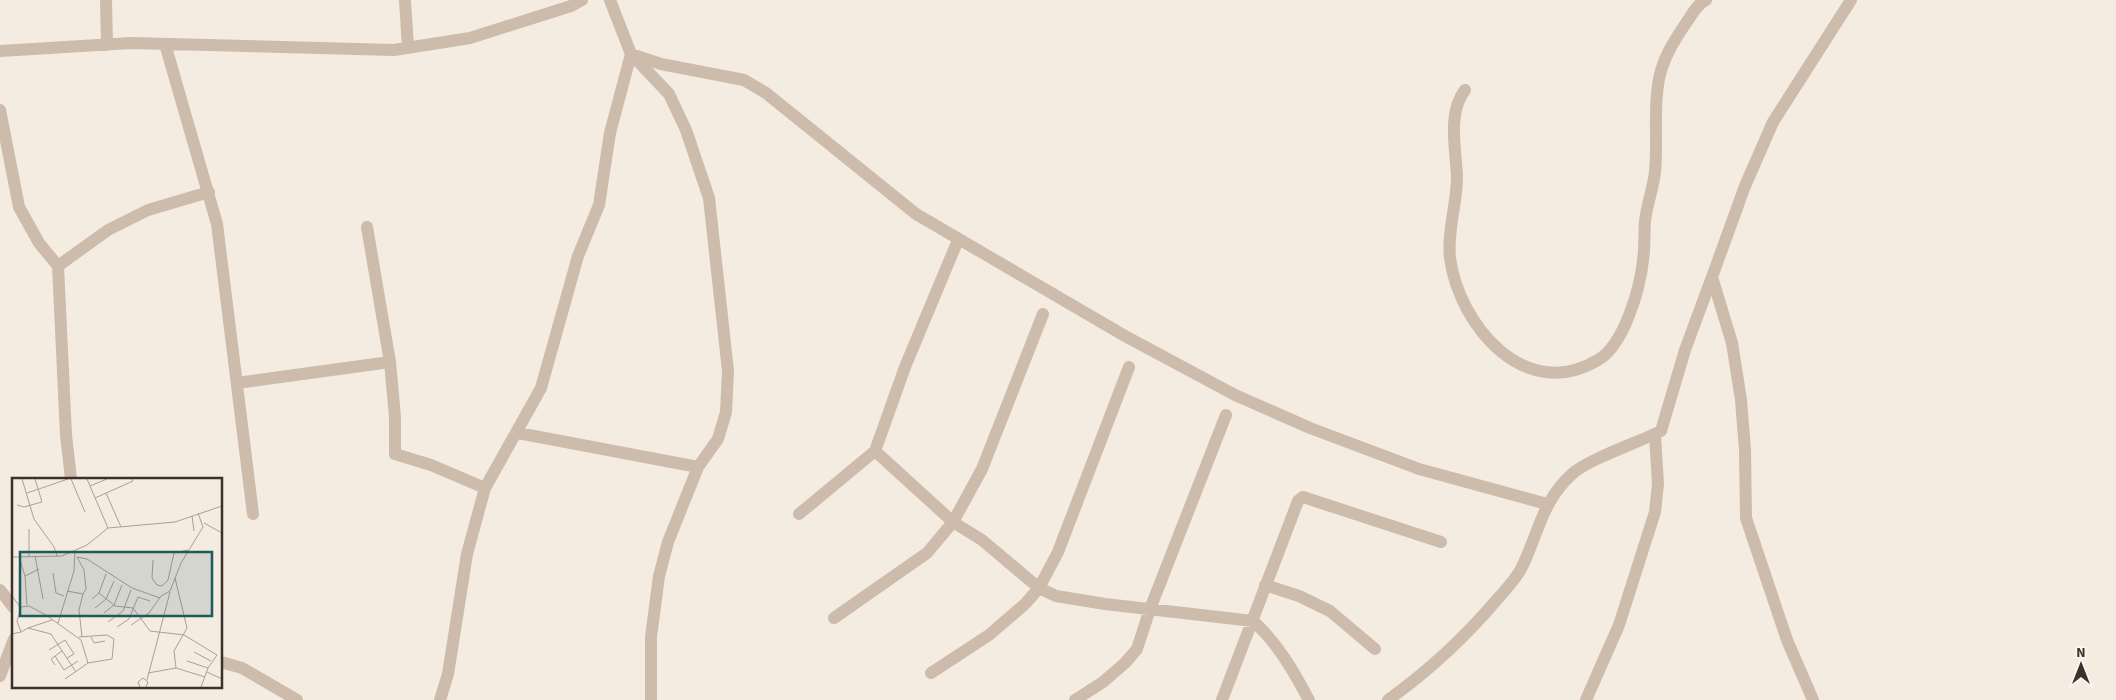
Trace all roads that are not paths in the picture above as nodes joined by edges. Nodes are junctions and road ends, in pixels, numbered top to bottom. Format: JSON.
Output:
{"nodes":[{"id":1,"x":106,"y":0,"type":"edge"},
{"id":2,"x":405,"y":0,"type":"edge"},
{"id":3,"x":582,"y":0,"type":"edge"},
{"id":4,"x":610,"y":0,"type":"edge"},
{"id":5,"x":1706,"y":0,"type":"edge"},
{"id":6,"x":1851,"y":0,"type":"edge"},
{"id":7,"x":164,"y":44,"type":"junction"},
{"id":8,"x":107,"y":45,"type":"junction"},
{"id":9,"x":408,"y":48,"type":"junction"},
{"id":10,"x":0,"y":51,"type":"edge"},
{"id":11,"x":631,"y":54,"type":"junction"},
{"id":12,"x":1465,"y":90,"type":"dead end"},
{"id":13,"x":0,"y":110,"type":"edge"},
{"id":14,"x":209,"y":192,"type":"junction"},
{"id":15,"x":367,"y":227,"type":"dead end"},
{"id":16,"x":958,"y":240,"type":"junction"},
{"id":17,"x":58,"y":266,"type":"junction"},
{"id":18,"x":1712,"y":276,"type":"junction"},
{"id":19,"x":1043,"y":314,"type":"dead end"},
{"id":20,"x":390,"y":362,"type":"junction"},
{"id":21,"x":1129,"y":367,"type":"dead end"},
{"id":22,"x":237,"y":383,"type":"junction"},
{"id":23,"x":1226,"y":415,"type":"dead end"},
{"id":24,"x":518,"y":433,"type":"junction"},
{"id":25,"x":1655,"y":434,"type":"junction"},
{"id":26,"x":875,"y":451,"type":"junction"},
{"id":27,"x":698,"y":467,"type":"junction"},
{"id":28,"x":71,"y":478,"type":"edge"},
{"id":29,"x":485,"y":488,"type":"junction"},
{"id":30,"x":1547,"y":504,"type":"junction"},
{"id":31,"x":253,"y":514,"type":"dead end"},
{"id":32,"x":799,"y":514,"type":"dead end"},
{"id":33,"x":953,"y":522,"type":"junction"},
{"id":34,"x":1442,"y":542,"type":"dead end"},
{"id":35,"x":1265,"y":585,"type":"junction"},
{"id":36,"x":1039,"y":588,"type":"junction"},
{"id":37,"x":0,"y":590,"type":"edge"},
{"id":38,"x":12,"y":606,"type":"edge"},
{"id":39,"x":1150,"y":610,"type":"junction"},
{"id":40,"x":834,"y":618,"type":"dead end"},
{"id":41,"x":1253,"y":621,"type":"junction"},
{"id":42,"x":12,"y":644,"type":"edge"},
{"id":43,"x":1375,"y":649,"type":"dead end"},
{"id":44,"x":222,"y":662,"type":"edge"},
{"id":45,"x":931,"y":673,"type":"dead end"},
{"id":46,"x":0,"y":676,"type":"edge"},
{"id":47,"x":297,"y":700,"type":"edge"},
{"id":48,"x":440,"y":700,"type":"edge"},
{"id":49,"x":652,"y":700,"type":"edge"},
{"id":50,"x":1074,"y":700,"type":"edge"},
{"id":51,"x":1222,"y":700,"type":"edge"},
{"id":52,"x":1309,"y":700,"type":"edge"},
{"id":53,"x":1388,"y":700,"type":"edge"},
{"id":54,"x":1586,"y":700,"type":"edge"},
{"id":55,"x":1814,"y":700,"type":"edge"}],
"edges":[{"from":1,"to":8,"type":"street"},
{"from":2,"to":9,"type":"street"},
{"from":3,"to":9,"type":"street"},
{"from":4,"to":11,"type":"street"},
{"from":5,"to":12,"type":"street"},
{"from":6,"to":18,"type":"street"},
{"from":7,"to":8,"type":"street"},
{"from":7,"to":9,"type":"street"},
{"from":7,"to":14,"type":"street"},
{"from":8,"to":10,"type":"street"},
{"from":11,"to":16,"type":"street"},
{"from":11,"to":24,"type":"street"},
{"from":11,"to":27,"type":"street"},
{"from":13,"to":17,"type":"street"},
{"from":14,"to":17,"type":"street"},
{"from":14,"to":22,"type":"street"},
{"from":15,"to":20,"type":"street"},
{"from":16,"to":26,"type":"street"},
{"from":16,"to":30,"type":"street"},
{"from":17,"to":28,"type":"street"},
{"from":18,"to":25,"type":"street"},
{"from":18,"to":55,"type":"street"},
{"from":19,"to":33,"type":"street"},
{"from":20,"to":22,"type":"street"},
{"from":20,"to":29,"type":"street"},
{"from":21,"to":36,"type":"street"},
{"from":22,"to":31,"type":"street"},
{"from":23,"to":39,"type":"street"},
{"from":24,"to":27,"type":"street"},
{"from":24,"to":29,"type":"street"},
{"from":25,"to":30,"type":"street"},
{"from":25,"to":54,"type":"street"},
{"from":26,"to":32,"type":"street"},
{"from":26,"to":33,"type":"street"},
{"from":27,"to":49,"type":"street"},
{"from":29,"to":48,"type":"street"},
{"from":30,"to":53,"type":"street"},
{"from":33,"to":36,"type":"street"},
{"from":33,"to":40,"type":"street"},
{"from":34,"to":35,"type":"street"},
{"from":35,"to":41,"type":"street"},
{"from":35,"to":43,"type":"street"},
{"from":36,"to":39,"type":"street"},
{"from":36,"to":45,"type":"street"},
{"from":37,"to":38,"type":"street"},
{"from":39,"to":41,"type":"street"},
{"from":39,"to":50,"type":"street"},
{"from":41,"to":51,"type":"street"},
{"from":41,"to":52,"type":"street"},
{"from":42,"to":46,"type":"street"},
{"from":44,"to":47,"type":"street"}]}
